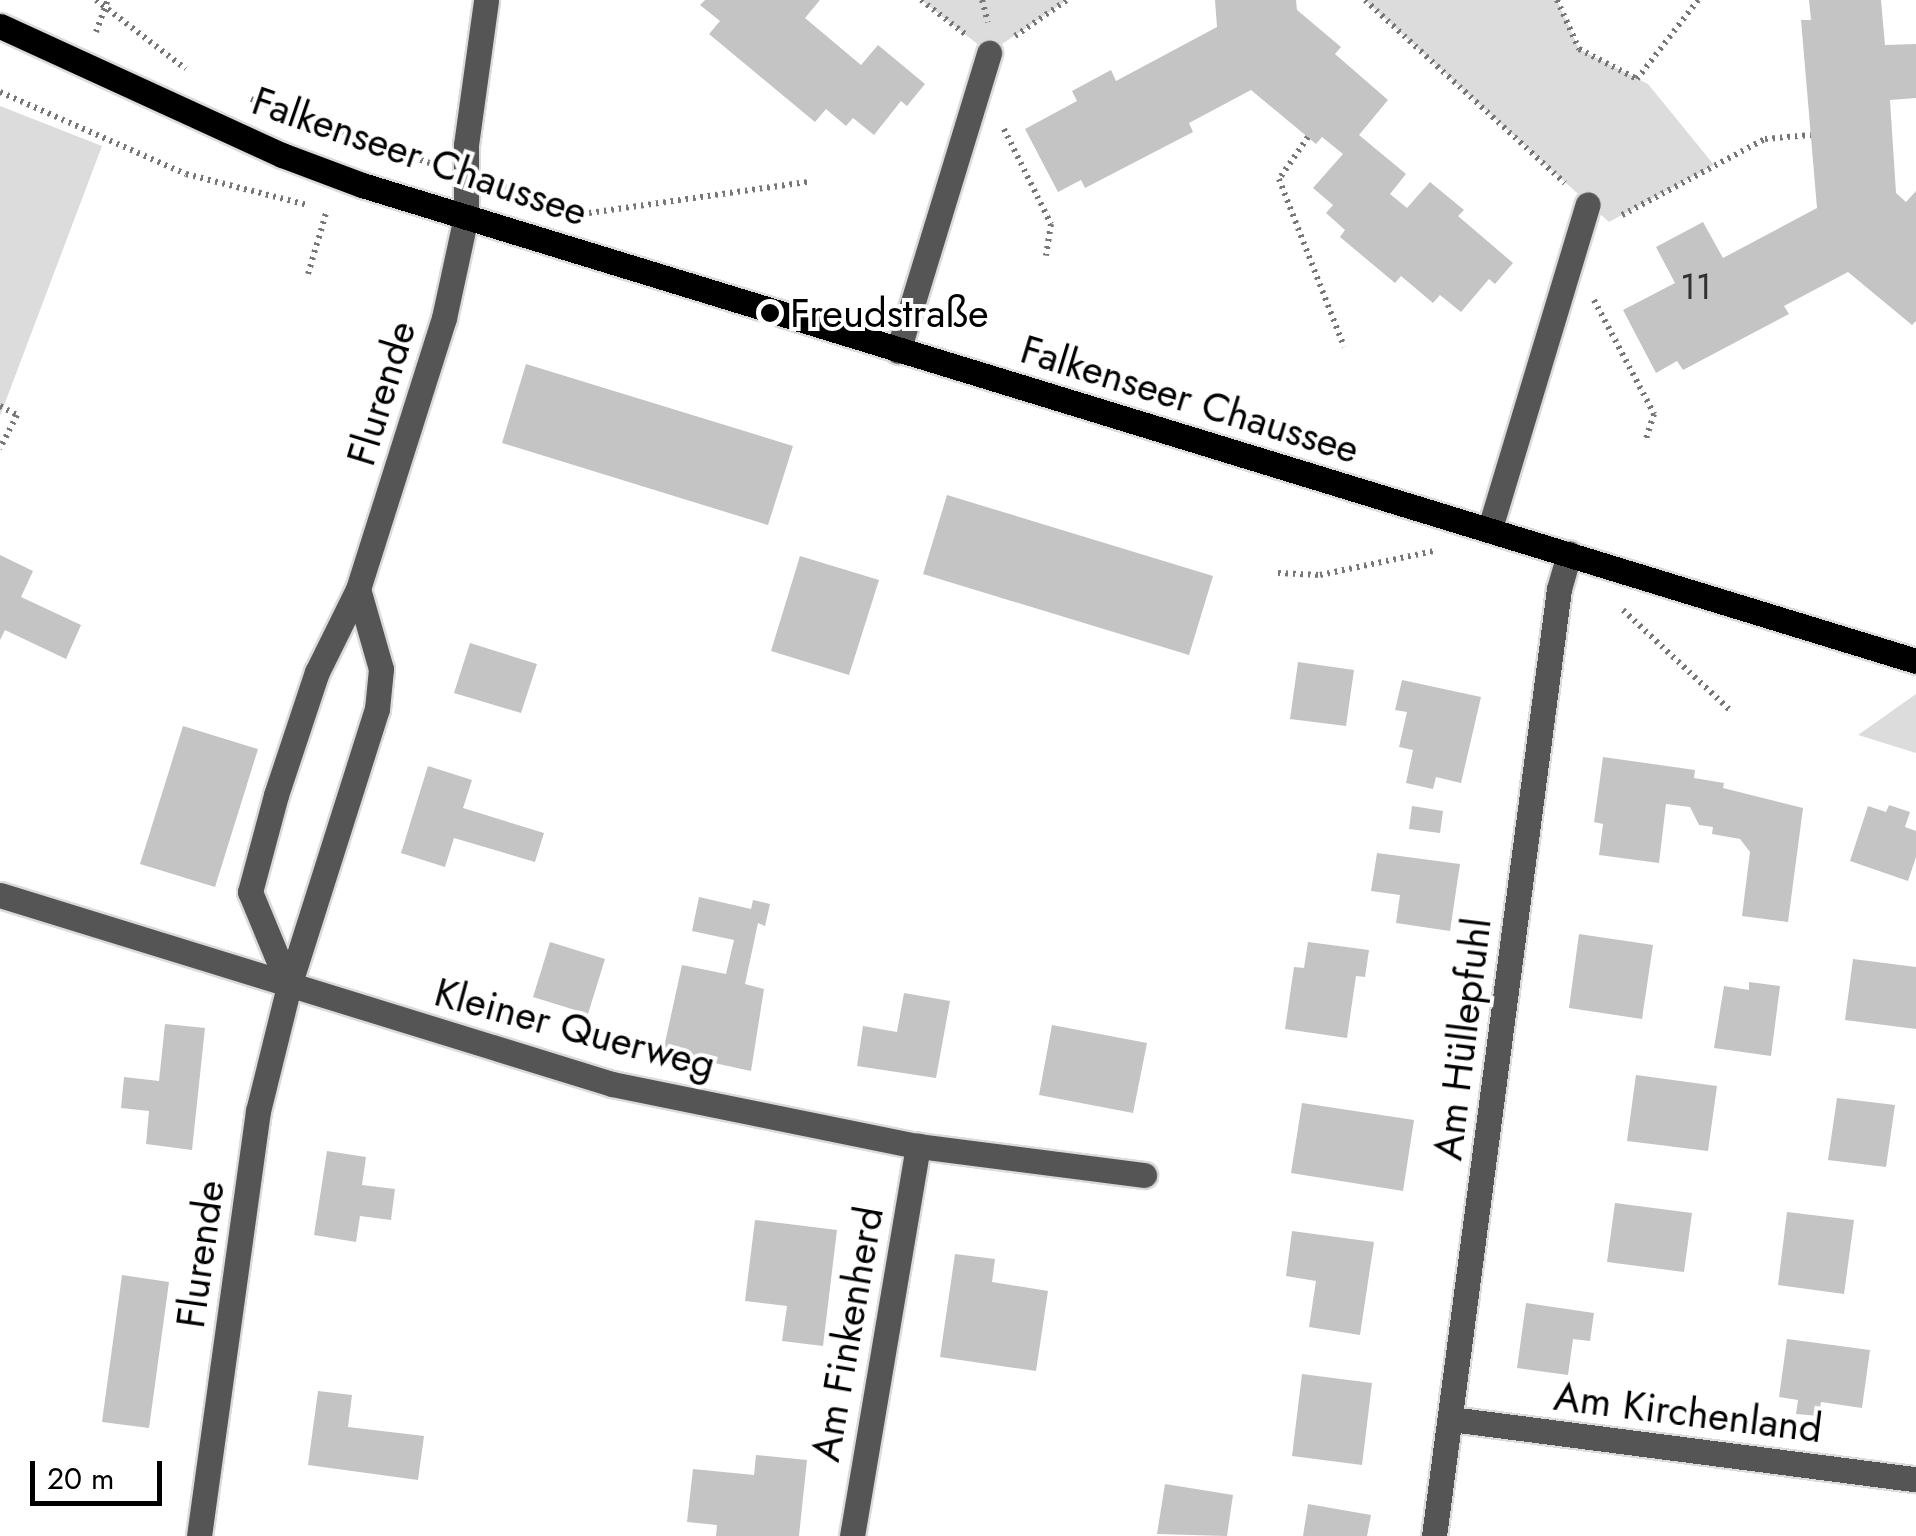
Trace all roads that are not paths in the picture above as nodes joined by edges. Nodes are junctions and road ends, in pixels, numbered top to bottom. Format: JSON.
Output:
{"nodes":[{"id":1,"x":486,"y":0,"type":"edge"},
{"id":2,"x":0,"y":26,"type":"edge"},
{"id":3,"x":989,"y":54,"type":"road end"},
{"id":4,"x":1588,"y":204,"type":"road end"},
{"id":5,"x":466,"y":216,"type":"junction"},
{"id":6,"x":898,"y":350,"type":"junction"},
{"id":7,"x":1490,"y":528,"type":"junction"},
{"id":8,"x":1569,"y":552,"type":"junction"},
{"id":9,"x":358,"y":589,"type":"junction"},
{"id":10,"x":1916,"y":661,"type":"edge"},
{"id":11,"x":0,"y":894,"type":"edge"},
{"id":12,"x":290,"y":986,"type":"junction"},
{"id":13,"x":918,"y":1146,"type":"junction"},
{"id":14,"x":1144,"y":1175,"type":"dead end"},
{"id":15,"x":1450,"y":1419,"type":"junction"},
{"id":16,"x":1916,"y":1480,"type":"edge"},
{"id":17,"x":199,"y":1536,"type":"edge"},
{"id":18,"x":852,"y":1536,"type":"edge"},
{"id":19,"x":1434,"y":1536,"type":"edge"}],
"edges":[{"from":1,"to":5,"type":"street"},
{"from":2,"to":5,"type":"main road","name":"Falkenseer Chaussee"},
{"from":3,"to":6,"type":"street"},
{"from":4,"to":7,"type":"street"},
{"from":5,"to":6,"type":"main road","name":"Falkenseer Chaussee"},
{"from":5,"to":9,"type":"street","name":"Flurende"},
{"from":6,"to":7,"type":"main road","name":"Falkenseer Chaussee"},
{"from":7,"to":8,"type":"main road","name":"Falkenseer Chaussee"},
{"from":8,"to":10,"type":"main road","name":"Falkenseer Chaussee"},
{"from":8,"to":15,"type":"street","name":"Am Hüllepfuhl"},
{"from":9,"to":12,"type":"street","name":"Flurende"},
{"from":9,"to":12,"type":"street","name":"Flurende"},
{"from":11,"to":12,"type":"street","name":"Kleiner Querweg"},
{"from":12,"to":13,"type":"street","name":"Kleiner Querweg"},
{"from":12,"to":17,"type":"street","name":"Flurende"},
{"from":13,"to":14,"type":"street","name":"Kleiner Querweg"},
{"from":13,"to":18,"type":"street","name":"Am Finkenherd"},
{"from":15,"to":16,"type":"street","name":"Am Kirchenland"},
{"from":15,"to":19,"type":"street","name":"Am Hüllepfuhl"}]}
